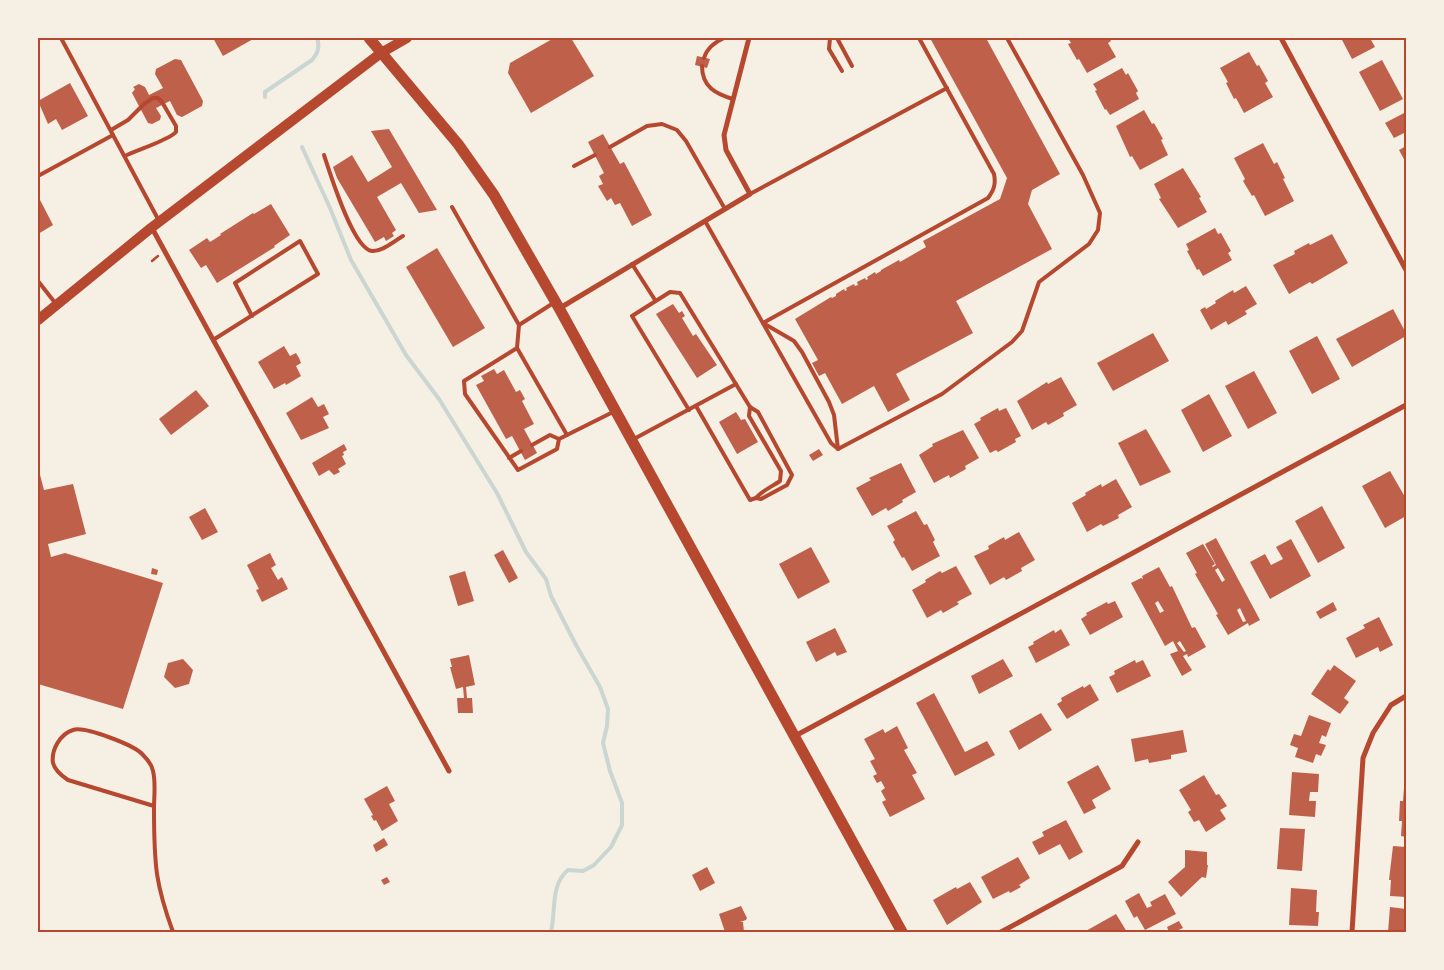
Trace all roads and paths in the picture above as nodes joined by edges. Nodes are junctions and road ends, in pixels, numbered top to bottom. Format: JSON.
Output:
{"nodes":[{"id":1,"x":61,"y":38,"type":"edge"},
{"id":2,"x":369,"y":38,"type":"edge"},
{"id":3,"x":407,"y":38,"type":"edge"},
{"id":4,"x":724,"y":38,"type":"edge"},
{"id":5,"x":749,"y":38,"type":"edge"},
{"id":6,"x":830,"y":38,"type":"edge"},
{"id":7,"x":838,"y":38,"type":"edge"},
{"id":8,"x":919,"y":38,"type":"edge"},
{"id":9,"x":1007,"y":38,"type":"edge"},
{"id":10,"x":1281,"y":38,"type":"edge"},
{"id":11,"x":381,"y":53,"type":"junction"},
{"id":12,"x":704,"y":58,"type":"dead end"},
{"id":13,"x":702,"y":66,"type":"dead end"},
{"id":14,"x":852,"y":66,"type":"dead end"},
{"id":15,"x":842,"y":71,"type":"dead end"},
{"id":16,"x":947,"y":88,"type":"junction"},
{"id":17,"x":734,"y":99,"type":"junction"},
{"id":18,"x":110,"y":130,"type":"junction"},
{"id":19,"x":113,"y":135,"type":"junction"},
{"id":20,"x":610,"y":146,"type":"dead end"},
{"id":21,"x":324,"y":155,"type":"dead end"},
{"id":22,"x":594,"y":155,"type":"dead end"},
{"id":23,"x":124,"y":156,"type":"junction"},
{"id":24,"x":574,"y":166,"type":"dead end"},
{"id":25,"x":38,"y":176,"type":"edge"},
{"id":26,"x":750,"y":194,"type":"junction"},
{"id":27,"x":452,"y":208,"type":"dead end"},
{"id":28,"x":725,"y":209,"type":"junction"},
{"id":29,"x":706,"y":221,"type":"junction"},
{"id":30,"x":156,"y":225,"type":"junction"},
{"id":31,"x":403,"y":236,"type":"dead end"},
{"id":32,"x":632,"y":264,"type":"junction"},
{"id":33,"x":1406,"y":270,"type":"edge"},
{"id":34,"x":38,"y":281,"type":"edge"},
{"id":35,"x":655,"y":300,"type":"junction"},
{"id":36,"x":56,"y":304,"type":"junction"},
{"id":37,"x":557,"y":305,"type":"junction"},
{"id":38,"x":252,"y":316,"type":"junction"},
{"id":39,"x":38,"y":320,"type":"edge"},
{"id":40,"x":763,"y":322,"type":"junction"},
{"id":41,"x":519,"y":325,"type":"junction"},
{"id":42,"x":213,"y":340,"type":"junction"},
{"id":43,"x":517,"y":348,"type":"junction"},
{"id":44,"x":736,"y":384,"type":"junction"},
{"id":45,"x":696,"y":406,"type":"junction"},
{"id":46,"x":1406,"y":406,"type":"edge"},
{"id":47,"x":750,"y":407,"type":"junction"},
{"id":48,"x":689,"y":410,"type":"junction"},
{"id":49,"x":615,"y":411,"type":"junction"},
{"id":50,"x":567,"y":435,"type":"junction"},
{"id":51,"x":559,"y":439,"type":"junction"},
{"id":52,"x":631,"y":441,"type":"junction"},
{"id":53,"x":532,"y":445,"type":"dead end"},
{"id":54,"x":838,"y":449,"type":"junction"},
{"id":55,"x":520,"y":451,"type":"dead end"},
{"id":56,"x":509,"y":458,"type":"junction"},
{"id":57,"x":756,"y":498,"type":"junction"},
{"id":58,"x":1406,"y":696,"type":"edge"},
{"id":59,"x":795,"y":736,"type":"junction"},
{"id":60,"x":449,"y":771,"type":"dead end"},
{"id":61,"x":154,"y":806,"type":"junction"},
{"id":62,"x":1138,"y":842,"type":"dead end"},
{"id":63,"x":172,"y":932,"type":"edge"},
{"id":64,"x":902,"y":932,"type":"edge"},
{"id":65,"x":1001,"y":932,"type":"edge"},
{"id":66,"x":1352,"y":932,"type":"edge"}],
"edges":[{"from":1,"to":18,"type":"lane"},
{"from":2,"to":11,"type":"main road"},
{"from":3,"to":11,"type":"main road"},
{"from":4,"to":12,"type":"lane"},
{"from":5,"to":17,"type":"street"},
{"from":6,"to":15,"type":"lane"},
{"from":7,"to":14,"type":"lane"},
{"from":8,"to":16,"type":"lane"},
{"from":9,"to":54,"type":"lane"},
{"from":10,"to":33,"type":"street"},
{"from":11,"to":30,"type":"main road"},
{"from":11,"to":37,"type":"main road"},
{"from":13,"to":17,"type":"lane"},
{"from":16,"to":26,"type":"lane"},
{"from":16,"to":40,"type":"lane"},
{"from":17,"to":26,"type":"street"},
{"from":18,"to":19,"type":"lane"},
{"from":18,"to":23,"type":"lane"},
{"from":19,"to":23,"type":"lane"},
{"from":19,"to":25,"type":"lane"},
{"from":20,"to":28,"type":"lane"},
{"from":21,"to":31,"type":"lane"},
{"from":22,"to":24,"type":"lane"},
{"from":23,"to":30,"type":"lane"},
{"from":26,"to":28,"type":"street"},
{"from":27,"to":41,"type":"lane"},
{"from":28,"to":29,"type":"street"},
{"from":29,"to":32,"type":"street"},
{"from":29,"to":40,"type":"lane"},
{"from":30,"to":36,"type":"main road"},
{"from":30,"to":42,"type":"street"},
{"from":32,"to":35,"type":"lane"},
{"from":32,"to":37,"type":"street"},
{"from":34,"to":36,"type":"lane"},
{"from":35,"to":44,"type":"lane"},
{"from":35,"to":48,"type":"lane"},
{"from":36,"to":39,"type":"main road"},
{"from":37,"to":41,"type":"lane"},
{"from":37,"to":49,"type":"main road"},
{"from":38,"to":38,"type":"lane"},
{"from":38,"to":42,"type":"lane"},
{"from":40,"to":54,"type":"lane"},
{"from":40,"to":54,"type":"lane"},
{"from":41,"to":43,"type":"lane"},
{"from":42,"to":60,"type":"street"},
{"from":43,"to":50,"type":"lane"},
{"from":43,"to":56,"type":"lane"},
{"from":44,"to":45,"type":"lane"},
{"from":44,"to":47,"type":"lane"},
{"from":45,"to":48,"type":"lane"},
{"from":45,"to":57,"type":"lane"},
{"from":46,"to":59,"type":"street"},
{"from":47,"to":57,"type":"lane"},
{"from":47,"to":57,"type":"lane"},
{"from":48,"to":52,"type":"lane"},
{"from":49,"to":50,"type":"lane"},
{"from":49,"to":52,"type":"main road"},
{"from":50,"to":51,"type":"lane"},
{"from":51,"to":53,"type":"lane"},
{"from":51,"to":56,"type":"lane"},
{"from":52,"to":59,"type":"main road"},
{"from":55,"to":56,"type":"lane"},
{"from":58,"to":66,"type":"street"},
{"from":59,"to":64,"type":"main road"},
{"from":61,"to":61,"type":"lane"},
{"from":61,"to":63,"type":"lane"},
{"from":62,"to":65,"type":"street"}]}
